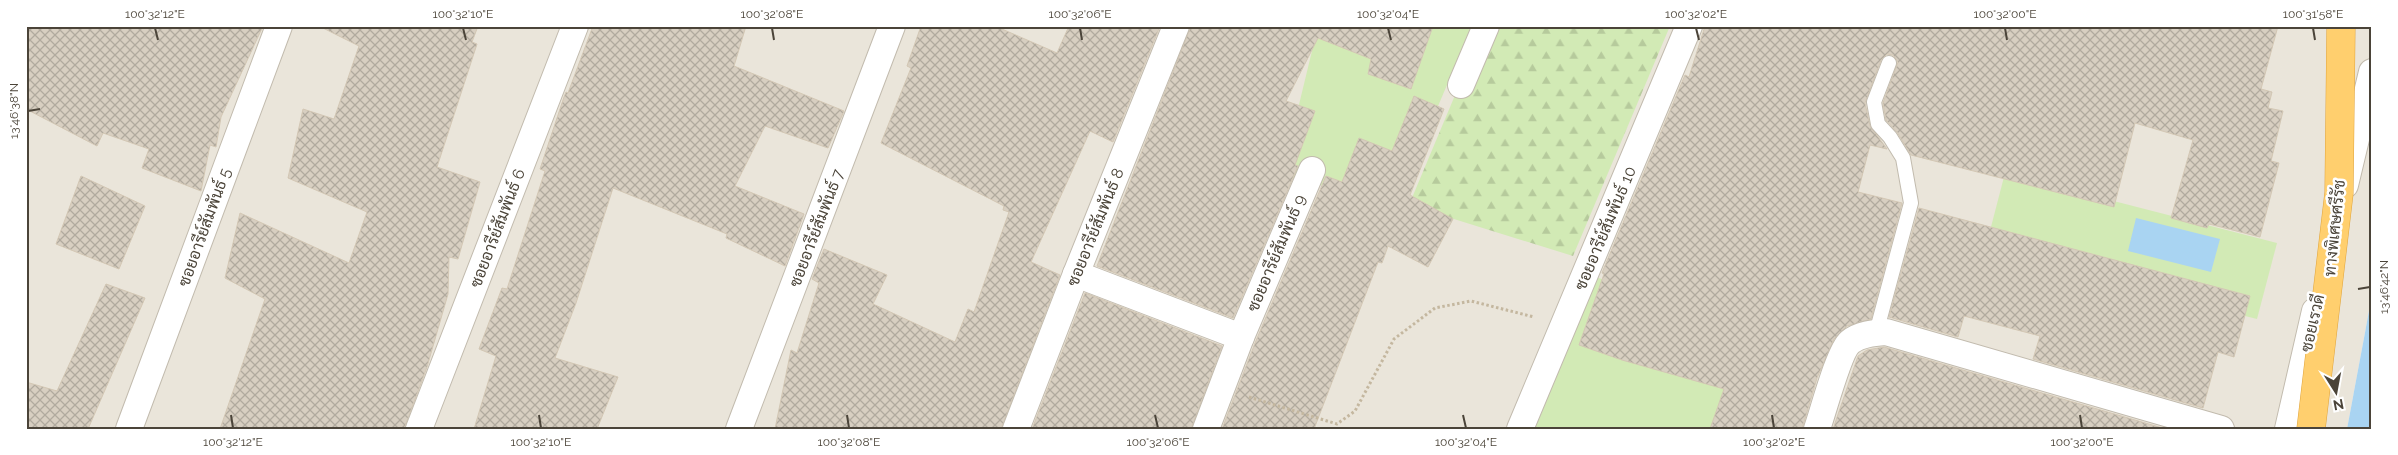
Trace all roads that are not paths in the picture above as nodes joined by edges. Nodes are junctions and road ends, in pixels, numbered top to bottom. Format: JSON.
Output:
{"nodes":[{"id":1,"x":279,"y":26,"type":"edge"},
{"id":2,"x":575,"y":26,"type":"edge"},
{"id":3,"x":892,"y":26,"type":"edge"},
{"id":4,"x":1176,"y":26,"type":"edge"},
{"id":5,"x":1486,"y":26,"type":"edge"},
{"id":6,"x":1689,"y":26,"type":"edge"},
{"id":7,"x":2341,"y":26,"type":"edge"},
{"id":8,"x":1889,"y":63,"type":"dead end"},
{"id":9,"x":2372,"y":72,"type":"edge"},
{"id":10,"x":1461,"y":85,"type":"dead end"},
{"id":11,"x":1312,"y":170,"type":"dead end"},
{"id":12,"x":1076,"y":274,"type":"junction"},
{"id":13,"x":1876,"y":332,"type":"junction"},
{"id":14,"x":1241,"y":337,"type":"junction"},
{"id":15,"x":129,"y":429,"type":"edge"},
{"id":16,"x":419,"y":429,"type":"edge"},
{"id":17,"x":739,"y":429,"type":"edge"},
{"id":18,"x":1016,"y":429,"type":"edge"},
{"id":19,"x":1206,"y":429,"type":"edge"},
{"id":20,"x":1520,"y":429,"type":"edge"},
{"id":21,"x":1817,"y":429,"type":"edge"},
{"id":22,"x":2221,"y":429,"type":"edge"},
{"id":23,"x":2288,"y":429,"type":"edge"},
{"id":24,"x":2311,"y":429,"type":"edge"}],
"edges":[{"from":1,"to":15,"type":"street","name":"ซอยอารีย์สัมพันธ์ 5"},
{"from":2,"to":16,"type":"street","name":"ซอยอารีย์สัมพันธ์ 6"},
{"from":3,"to":17,"type":"street","name":"ซอยอารีย์สัมพันธ์ 7"},
{"from":4,"to":12,"type":"street","name":"ซอยอารีย์สัมพันธ์ 8"},
{"from":5,"to":10,"type":"street"},
{"from":6,"to":20,"type":"street","name":"ซอยอารีย์สัมพันธ์ 10"},
{"from":7,"to":24,"type":"highway","name":"ทางพิเศษศรีรัช","bridge":true},
{"from":8,"to":13,"type":"lane"},
{"from":9,"to":23,"type":"street","name":"ซอยเรวดี"},
{"from":11,"to":14,"type":"street","name":"ซอยอารีย์สัมพันธ์ 9"},
{"from":12,"to":14,"type":"street"},
{"from":12,"to":18,"type":"street","name":"ซอยอารีย์สัมพันธ์ 8"},
{"from":13,"to":21,"type":"street"},
{"from":13,"to":22,"type":"street"},
{"from":14,"to":19,"type":"street","name":"ซอยอารีย์สัมพันธ์ 9"}]}
